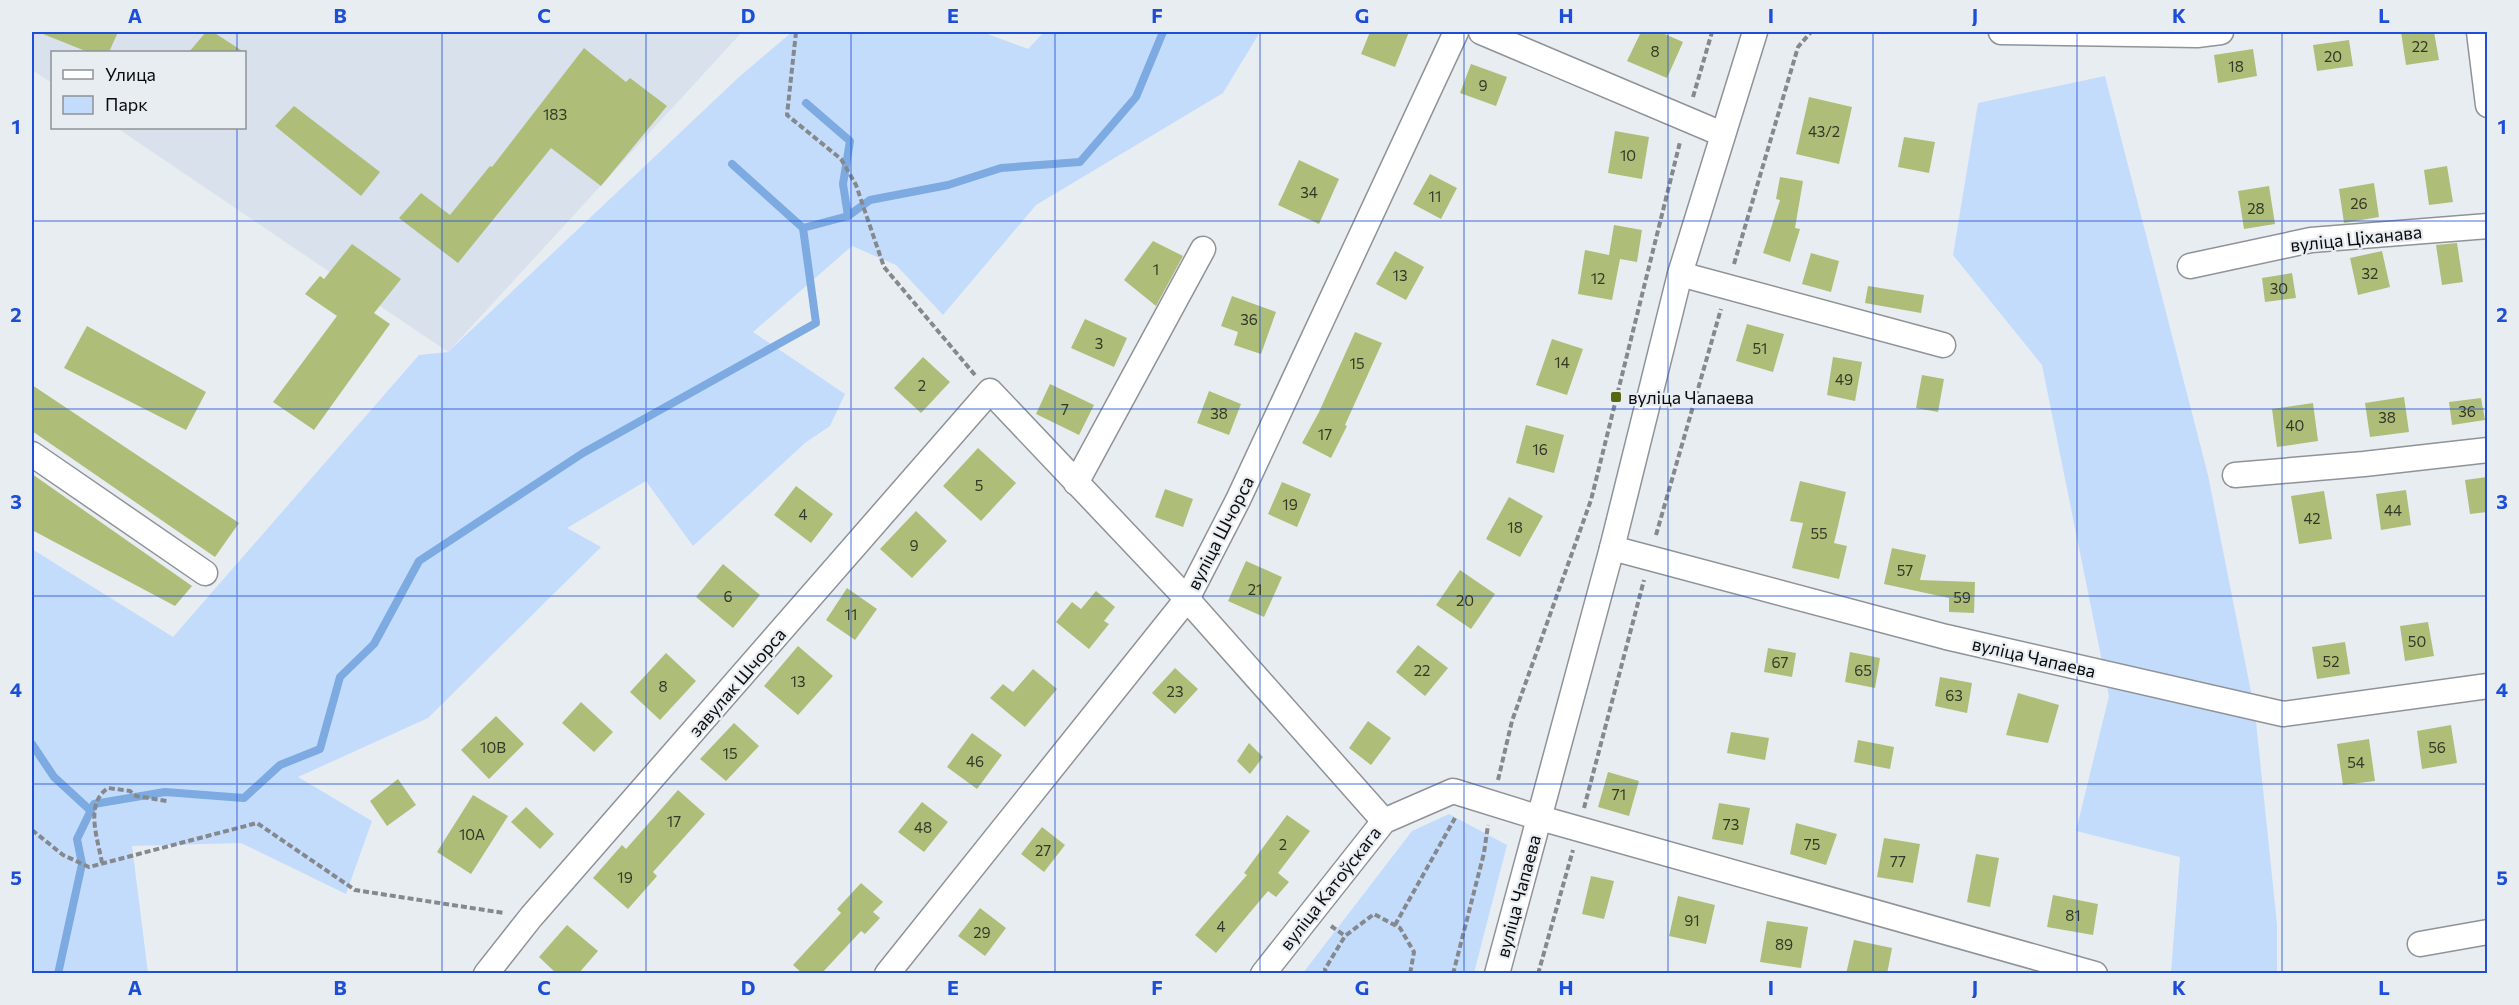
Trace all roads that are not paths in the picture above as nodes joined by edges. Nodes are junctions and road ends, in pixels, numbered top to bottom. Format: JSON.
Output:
{"nodes":[{"id":1,"x":1456,"y":32,"type":"edge"},
{"id":2,"x":1481,"y":32,"type":"edge"},
{"id":3,"x":1755,"y":32,"type":"edge"},
{"id":4,"x":2001,"y":32,"type":"edge"},
{"id":5,"x":2221,"y":32,"type":"edge"},
{"id":6,"x":2479,"y":32,"type":"edge"},
{"id":7,"x":2487,"y":105,"type":"edge"},
{"id":8,"x":1722,"y":134,"type":"junction"},
{"id":9,"x":2487,"y":226,"type":"edge"},
{"id":10,"x":1203,"y":249,"type":"dead end"},
{"id":11,"x":2190,"y":266,"type":"dead end"},
{"id":12,"x":1680,"y":274,"type":"junction"},
{"id":13,"x":1943,"y":345,"type":"dead end"},
{"id":14,"x":2487,"y":450,"type":"edge"},
{"id":15,"x":32,"y":454,"type":"edge"},
{"id":16,"x":2235,"y":475,"type":"dead end"},
{"id":17,"x":1076,"y":483,"type":"junction"},
{"id":18,"x":1612,"y":548,"type":"junction"},
{"id":19,"x":206,"y":573,"type":"dead end"},
{"id":20,"x":1187,"y":599,"type":"junction"},
{"id":21,"x":2487,"y":686,"type":"edge"},
{"id":22,"x":1540,"y":818,"type":"junction"},
{"id":23,"x":1384,"y":821,"type":"junction"},
{"id":24,"x":2487,"y":932,"type":"edge"},
{"id":25,"x":2420,"y":944,"type":"dead end"},
{"id":26,"x":486,"y":974,"type":"edge"},
{"id":27,"x":887,"y":974,"type":"edge"},
{"id":28,"x":1263,"y":974,"type":"edge"},
{"id":29,"x":1497,"y":974,"type":"edge"},
{"id":30,"x":2095,"y":974,"type":"edge"}],
"edges":[{"from":1,"to":20,"type":"street","name":"вуліца Шчорса"},
{"from":2,"to":8,"type":"street"},
{"from":3,"to":8,"type":"street","name":"вуліца Чапаева"},
{"from":4,"to":5,"type":"street"},
{"from":6,"to":7,"type":"street"},
{"from":8,"to":12,"type":"street","name":"вуліца Чапаева"},
{"from":9,"to":11,"type":"street","name":"вуліца Ціханава"},
{"from":10,"to":17,"type":"street"},
{"from":12,"to":13,"type":"street"},
{"from":12,"to":18,"type":"street","name":"вуліца Чапаева"},
{"from":14,"to":16,"type":"street"},
{"from":15,"to":19,"type":"street"},
{"from":17,"to":20,"type":"street"},
{"from":17,"to":26,"type":"street","name":"завулак Шчорса"},
{"from":18,"to":21,"type":"street","name":"вуліца Чапаева"},
{"from":18,"to":22,"type":"street","name":"вуліца Чапаева"},
{"from":20,"to":23,"type":"street"},
{"from":20,"to":27,"type":"street","name":"вуліца Шчорса"},
{"from":22,"to":23,"type":"street","name":"вуліца Катоўскага"},
{"from":22,"to":29,"type":"street","name":"вуліца Чапаева"},
{"from":22,"to":30,"type":"street","name":"вуліца Чапаева"},
{"from":23,"to":28,"type":"street","name":"вуліца Катоўскага"},
{"from":24,"to":25,"type":"street"}]}
